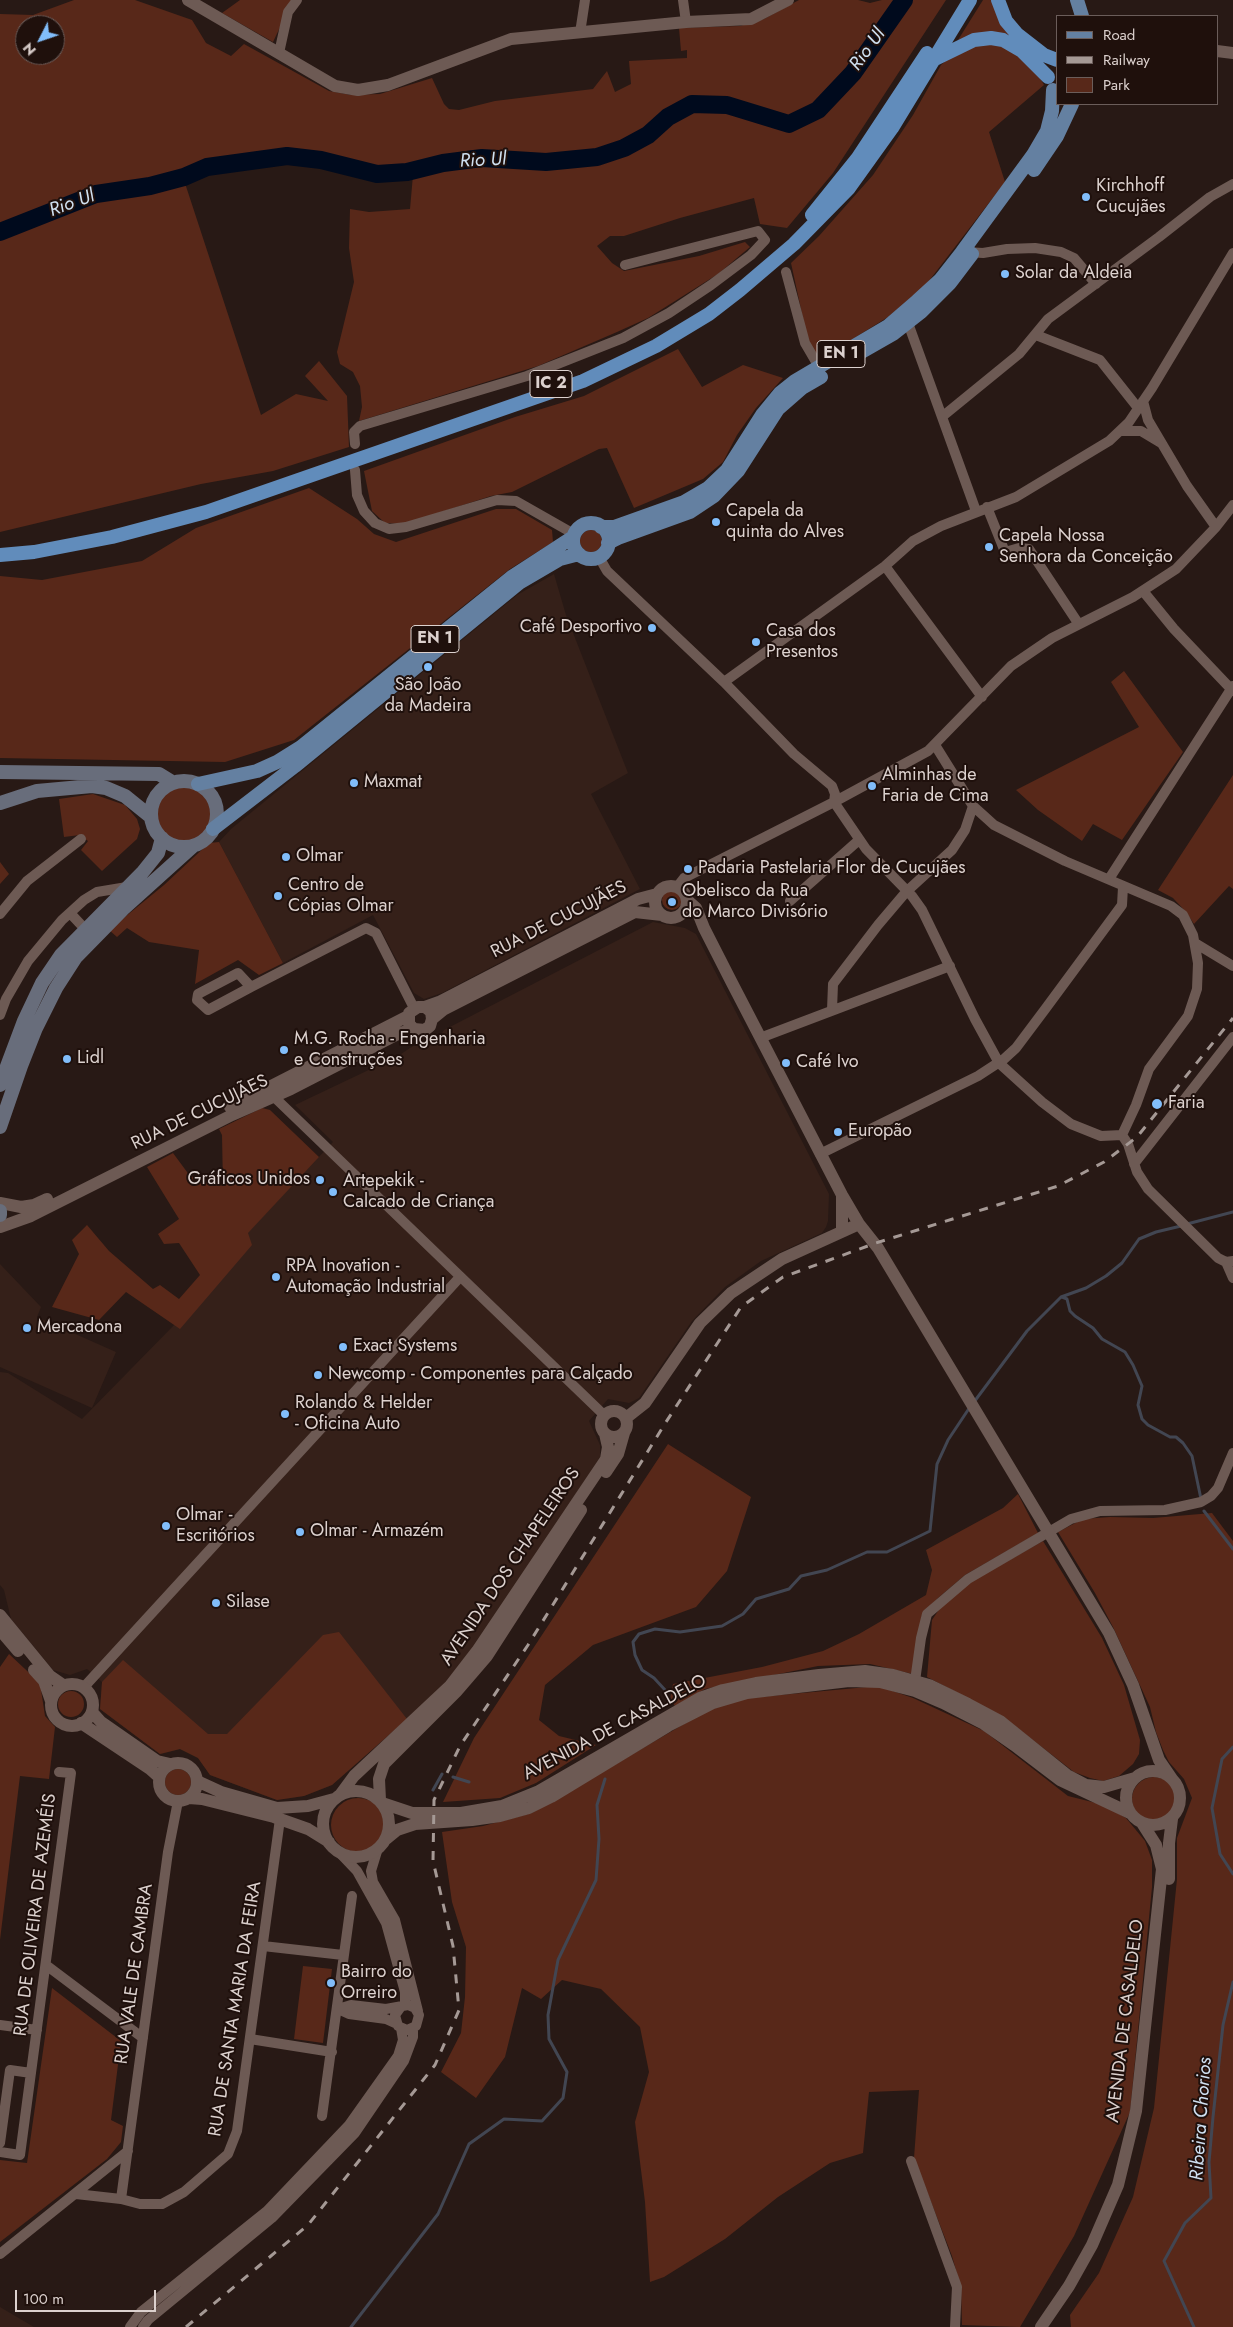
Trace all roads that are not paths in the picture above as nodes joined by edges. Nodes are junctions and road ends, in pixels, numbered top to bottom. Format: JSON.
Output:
{"nodes":[{"id":1,"x":188,"y":0,"type":"edge"},
{"id":2,"x":297,"y":0,"type":"edge"},
{"id":3,"x":585,"y":0,"type":"edge"},
{"id":4,"x":683,"y":0,"type":"edge"},
{"id":5,"x":788,"y":0,"type":"edge"},
{"id":6,"x":961,"y":0,"type":"edge"},
{"id":7,"x":970,"y":0,"type":"edge"},
{"id":8,"x":998,"y":0,"type":"edge"},
{"id":9,"x":1077,"y":0,"type":"edge"},
{"id":10,"x":1082,"y":15,"type":"edge"},
{"id":11,"x":686,"y":22,"type":"junction"},
{"id":12,"x":580,"y":33,"type":"junction"},
{"id":13,"x":1218,"y":51,"type":"edge"},
{"id":14,"x":279,"y":53,"type":"junction"},
{"id":15,"x":1233,"y":53,"type":"edge"},
{"id":16,"x":1056,"y":60,"type":"edge"},
{"id":17,"x":932,"y":61,"type":"junction"},
{"id":18,"x":1056,"y":61,"type":"edge"},
{"id":19,"x":1053,"y":87,"type":"edge"},
{"id":20,"x":1072,"y":105,"type":"edge"},
{"id":21,"x":1233,"y":184,"type":"edge"},
{"id":22,"x":967,"y":252,"type":"junction"},
{"id":23,"x":1233,"y":253,"type":"edge"},
{"id":24,"x":625,"y":265,"type":"dead end"},
{"id":25,"x":786,"y":272,"type":"dead end"},
{"id":26,"x":1096,"y":284,"type":"junction"},
{"id":27,"x":908,"y":323,"type":"junction"},
{"id":28,"x":1036,"y":335,"type":"junction"},
{"id":29,"x":819,"y":367,"type":"junction"},
{"id":30,"x":1140,"y":405,"type":"junction"},
{"id":31,"x":943,"y":416,"type":"junction"},
{"id":32,"x":1120,"y":431,"type":"junction"},
{"id":33,"x":355,"y":444,"type":"dead end"},
{"id":34,"x":1165,"y":446,"type":"junction"},
{"id":35,"x":355,"y":470,"type":"dead end"},
{"id":36,"x":1233,"y":505,"type":"edge"},
{"id":37,"x":987,"y":507,"type":"junction"},
{"id":38,"x":976,"y":512,"type":"junction"},
{"id":39,"x":601,"y":527,"type":"junction"},
{"id":40,"x":1216,"y":527,"type":"junction"},
{"id":41,"x":574,"y":535,"type":"junction"},
{"id":42,"x":608,"y":543,"type":"junction"},
{"id":43,"x":0,"y":548,"type":"edge"},
{"id":44,"x":578,"y":554,"type":"junction"},
{"id":45,"x":0,"y":555,"type":"edge"},
{"id":46,"x":600,"y":556,"type":"junction"},
{"id":47,"x":885,"y":566,"type":"junction"},
{"id":48,"x":1143,"y":591,"type":"junction"},
{"id":49,"x":1078,"y":624,"type":"junction"},
{"id":50,"x":724,"y":682,"type":"junction"},
{"id":51,"x":1232,"y":689,"type":"edge"},
{"id":52,"x":982,"y":697,"type":"junction"},
{"id":53,"x":935,"y":745,"type":"junction"},
{"id":54,"x":0,"y":772,"type":"edge"},
{"id":55,"x":172,"y":782,"type":"junction"},
{"id":56,"x":198,"y":784,"type":"junction"},
{"id":57,"x":834,"y":802,"type":"junction"},
{"id":58,"x":0,"y":804,"type":"edge"},
{"id":59,"x":973,"y":806,"type":"junction"},
{"id":60,"x":151,"y":818,"type":"junction"},
{"id":61,"x":213,"y":829,"type":"junction"},
{"id":62,"x":162,"y":838,"type":"junction"},
{"id":63,"x":81,"y":840,"type":"dead end"},
{"id":64,"x":859,"y":840,"type":"junction"},
{"id":65,"x":194,"y":846,"type":"junction"},
{"id":66,"x":1109,"y":879,"type":"junction"},
{"id":67,"x":127,"y":887,"type":"junction"},
{"id":68,"x":677,"y":887,"type":"junction"},
{"id":69,"x":1123,"y":887,"type":"junction"},
{"id":70,"x":906,"y":892,"type":"junction"},
{"id":71,"x":657,"y":894,"type":"junction"},
{"id":72,"x":687,"y":900,"type":"junction"},
{"id":73,"x":790,"y":901,"type":"dead end"},
{"id":74,"x":70,"y":913,"type":"junction"},
{"id":75,"x":0,"y":914,"type":"edge"},
{"id":76,"x":662,"y":915,"type":"junction"},
{"id":77,"x":677,"y":917,"type":"junction"},
{"id":78,"x":85,"y":928,"type":"junction"},
{"id":79,"x":704,"y":928,"type":"junction"},
{"id":80,"x":1195,"y":943,"type":"junction"},
{"id":81,"x":950,"y":966,"type":"junction"},
{"id":82,"x":1233,"y":966,"type":"edge"},
{"id":83,"x":251,"y":987,"type":"junction"},
{"id":84,"x":416,"y":1010,"type":"junction"},
{"id":85,"x":832,"y":1010,"type":"junction"},
{"id":86,"x":0,"y":1015,"type":"edge"},
{"id":87,"x":432,"y":1019,"type":"junction"},
{"id":88,"x":414,"y":1029,"type":"junction"},
{"id":89,"x":1233,"y":1037,"type":"edge"},
{"id":90,"x":760,"y":1038,"type":"junction"},
{"id":91,"x":999,"y":1062,"type":"junction"},
{"id":92,"x":0,"y":1085,"type":"edge"},
{"id":93,"x":269,"y":1093,"type":"junction"},
{"id":94,"x":0,"y":1127,"type":"edge"},
{"id":95,"x":1122,"y":1135,"type":"junction"},
{"id":96,"x":820,"y":1154,"type":"junction"},
{"id":97,"x":1134,"y":1164,"type":"junction"},
{"id":98,"x":842,"y":1195,"type":"junction"},
{"id":99,"x":0,"y":1203,"type":"edge"},
{"id":100,"x":0,"y":1211,"type":"edge"},
{"id":101,"x":0,"y":1215,"type":"edge"},
{"id":102,"x":859,"y":1224,"type":"junction"},
{"id":103,"x":0,"y":1227,"type":"edge"},
{"id":104,"x":842,"y":1231,"type":"junction"},
{"id":105,"x":1229,"y":1261,"type":"edge"},
{"id":106,"x":460,"y":1277,"type":"junction"},
{"id":107,"x":1233,"y":1278,"type":"edge"},
{"id":108,"x":604,"y":1415,"type":"junction"},
{"id":109,"x":626,"y":1418,"type":"junction"},
{"id":110,"x":624,"y":1433,"type":"junction"},
{"id":111,"x":605,"y":1434,"type":"junction"},
{"id":112,"x":1233,"y":1453,"type":"edge"},
{"id":113,"x":0,"y":1615,"type":"edge"},
{"id":114,"x":0,"y":1630,"type":"edge"},
{"id":115,"x":915,"y":1681,"type":"junction"},
{"id":116,"x":63,"y":1686,"type":"junction"},
{"id":117,"x":84,"y":1687,"type":"junction"},
{"id":118,"x":51,"y":1701,"type":"junction"},
{"id":119,"x":92,"y":1712,"type":"junction"},
{"id":120,"x":81,"y":1724,"type":"junction"},
{"id":121,"x":1152,"y":1744,"type":"junction"},
{"id":122,"x":170,"y":1764,"type":"junction"},
{"id":123,"x":59,"y":1772,"type":"dead end"},
{"id":124,"x":1139,"y":1775,"type":"junction"},
{"id":125,"x":159,"y":1777,"type":"junction"},
{"id":126,"x":1172,"y":1778,"type":"junction"},
{"id":127,"x":197,"y":1780,"type":"junction"},
{"id":128,"x":337,"y":1797,"type":"junction"},
{"id":129,"x":183,"y":1800,"type":"junction"},
{"id":130,"x":381,"y":1802,"type":"junction"},
{"id":131,"x":1130,"y":1813,"type":"junction"},
{"id":132,"x":428,"y":1818,"type":"junction"},
{"id":133,"x":443,"y":1818,"type":"junction"},
{"id":134,"x":280,"y":1819,"type":"junction"},
{"id":135,"x":1172,"y":1819,"type":"junction"},
{"id":136,"x":1142,"y":1823,"type":"junction"},
{"id":137,"x":382,"y":1844,"type":"junction"},
{"id":138,"x":332,"y":1846,"type":"junction"},
{"id":139,"x":352,"y":1896,"type":"dead end"},
{"id":140,"x":263,"y":1946,"type":"junction"},
{"id":141,"x":343,"y":1955,"type":"junction"},
{"id":142,"x":46,"y":1965,"type":"junction"},
{"id":143,"x":403,"y":2006,"type":"junction"},
{"id":144,"x":338,"y":2009,"type":"junction"},
{"id":145,"x":418,"y":2011,"type":"junction"},
{"id":146,"x":0,"y":2025,"type":"edge"},
{"id":147,"x":399,"y":2026,"type":"junction"},
{"id":148,"x":413,"y":2028,"type":"junction"},
{"id":149,"x":37,"y":2030,"type":"junction"},
{"id":150,"x":143,"y":2038,"type":"junction"},
{"id":151,"x":250,"y":2039,"type":"junction"},
{"id":152,"x":332,"y":2052,"type":"junction"},
{"id":153,"x":31,"y":2073,"type":"junction"},
{"id":154,"x":322,"y":2116,"type":"dead end"},
{"id":155,"x":0,"y":2143,"type":"edge"},
{"id":156,"x":128,"y":2151,"type":"junction"},
{"id":157,"x":0,"y":2152,"type":"edge"},
{"id":158,"x":911,"y":2161,"type":"dead end"},
{"id":159,"x":76,"y":2194,"type":"junction"},
{"id":160,"x":122,"y":2199,"type":"junction"},
{"id":161,"x":0,"y":2254,"type":"edge"},
{"id":162,"x":130,"y":2327,"type":"edge"},
{"id":163,"x":143,"y":2327,"type":"edge"},
{"id":164,"x":955,"y":2327,"type":"edge"},
{"id":165,"x":1041,"y":2327,"type":"edge"},
{"id":166,"x":1052,"y":2327,"type":"edge"}],
"edges":[{"from":1,"to":14,"type":"street"},
{"from":2,"to":14,"type":"street"},
{"from":3,"to":12,"type":"street"},
{"from":4,"to":11,"type":"street"},
{"from":5,"to":11,"type":"street"},
{"from":6,"to":43,"type":"highway","number":"IC 2"},
{"from":7,"to":17,"type":"highway","number":"IC 2"},
{"from":8,"to":16,"type":"highway"},
{"from":9,"to":10,"type":"main road"},
{"from":11,"to":12,"type":"street"},
{"from":12,"to":14,"type":"street"},
{"from":13,"to":15,"type":"street"},
{"from":17,"to":19,"type":"highway"},
{"from":17,"to":45,"type":"highway","number":"IC 2"},
{"from":18,"to":19,"type":"main road","number":"EN 1"},
{"from":19,"to":22,"type":"main road","number":"EN 1"},
{"from":20,"to":22,"type":"main road","number":"EN 1"},
{"from":21,"to":26,"type":"street"},
{"from":22,"to":26,"type":"street"},
{"from":22,"to":27,"type":"main road","number":"EN 1"},
{"from":22,"to":29,"type":"main road","number":"EN 1"},
{"from":23,"to":30,"type":"street"},
{"from":24,"to":33,"type":"street"},
{"from":25,"to":29,"type":"street"},
{"from":26,"to":28,"type":"street"},
{"from":27,"to":31,"type":"street"},
{"from":27,"to":42,"type":"main road","number":"EN 1"},
{"from":28,"to":30,"type":"street"},
{"from":28,"to":31,"type":"street"},
{"from":29,"to":39,"type":"main road","number":"EN 1"},
{"from":30,"to":32,"type":"street"},
{"from":30,"to":34,"type":"street"},
{"from":31,"to":38,"type":"street"},
{"from":32,"to":34,"type":"street"},
{"from":32,"to":37,"type":"street"},
{"from":34,"to":40,"type":"street"},
{"from":35,"to":41,"type":"street"},
{"from":36,"to":40,"type":"street"},
{"from":37,"to":38,"type":"street"},
{"from":37,"to":49,"type":"street"},
{"from":38,"to":47,"type":"street"},
{"from":39,"to":41,"type":"main road","number":"EN 1"},
{"from":39,"to":42,"type":"main road"},
{"from":40,"to":48,"type":"street"},
{"from":41,"to":44,"type":"main road"},
{"from":41,"to":56,"type":"main road","number":"EN 1"},
{"from":42,"to":46,"type":"main road"},
{"from":44,"to":46,"type":"main road","number":"EN 1"},
{"from":44,"to":61,"type":"main road","number":"EN 1"},
{"from":46,"to":50,"type":"street"},
{"from":47,"to":50,"type":"street"},
{"from":47,"to":52,"type":"street"},
{"from":48,"to":49,"type":"street"},
{"from":48,"to":51,"type":"street"},
{"from":49,"to":52,"type":"street"},
{"from":50,"to":57,"type":"street"},
{"from":51,"to":66,"type":"street"},
{"from":52,"to":53,"type":"street"},
{"from":53,"to":57,"type":"street"},
{"from":53,"to":59,"type":"street"},
{"from":54,"to":55,"type":"main road"},
{"from":55,"to":56,"type":"main road"},
{"from":55,"to":60,"type":"main road"},
{"from":56,"to":61,"type":"main road"},
{"from":57,"to":64,"type":"street"},
{"from":57,"to":68,"type":"street"},
{"from":58,"to":60,"type":"main road"},
{"from":59,"to":66,"type":"street"},
{"from":59,"to":70,"type":"street"},
{"from":60,"to":62,"type":"main road"},
{"from":61,"to":65,"type":"main road"},
{"from":62,"to":65,"type":"main road"},
{"from":62,"to":67,"type":"main road"},
{"from":63,"to":75,"type":"street"},
{"from":64,"to":70,"type":"street"},
{"from":64,"to":73,"type":"street"},
{"from":65,"to":94,"type":"main road"},
{"from":66,"to":69,"type":"street"},
{"from":67,"to":74,"type":"street"},
{"from":67,"to":78,"type":"main road"},
{"from":68,"to":71,"type":"street"},
{"from":68,"to":72,"type":"street"},
{"from":69,"to":80,"type":"street"},
{"from":69,"to":91,"type":"street"},
{"from":70,"to":81,"type":"street"},
{"from":70,"to":85,"type":"street"},
{"from":71,"to":76,"type":"street"},
{"from":71,"to":84,"type":"street","name":"RUA DE CUCUJÃES"},
{"from":72,"to":77,"type":"street"},
{"from":72,"to":79,"type":"street"},
{"from":74,"to":78,"type":"street"},
{"from":74,"to":86,"type":"street"},
{"from":76,"to":77,"type":"street"},
{"from":76,"to":87,"type":"street","name":"RUA DE CUCUJÃES"},
{"from":77,"to":79,"type":"street"},
{"from":78,"to":92,"type":"main road"},
{"from":79,"to":90,"type":"street"},
{"from":80,"to":82,"type":"street"},
{"from":80,"to":95,"type":"street"},
{"from":81,"to":85,"type":"street"},
{"from":81,"to":91,"type":"street"},
{"from":83,"to":83,"type":"street"},
{"from":83,"to":84,"type":"street"},
{"from":84,"to":87,"type":"street"},
{"from":84,"to":88,"type":"street"},
{"from":84,"to":93,"type":"street","name":"RUA DE CUCUJÃES"},
{"from":85,"to":90,"type":"street"},
{"from":87,"to":88,"type":"street","name":"RUA DE CUCUJÃES"},
{"from":88,"to":93,"type":"street","name":"RUA DE CUCUJÃES"},
{"from":89,"to":97,"type":"street"},
{"from":90,"to":96,"type":"street"},
{"from":91,"to":95,"type":"street"},
{"from":91,"to":96,"type":"street"},
{"from":93,"to":99,"type":"street","name":"RUA DE CUCUJÃES"},
{"from":93,"to":103,"type":"street","name":"RUA DE CUCUJÃES"},
{"from":93,"to":106,"type":"street"},
{"from":95,"to":97,"type":"street"},
{"from":96,"to":98,"type":"street"},
{"from":97,"to":105,"type":"street"},
{"from":98,"to":102,"type":"street"},
{"from":98,"to":104,"type":"street"},
{"from":100,"to":101,"type":"main road"},
{"from":102,"to":104,"type":"street"},
{"from":102,"to":121,"type":"street"},
{"from":104,"to":109,"type":"street"},
{"from":105,"to":107,"type":"street"},
{"from":106,"to":108,"type":"street"},
{"from":106,"to":117,"type":"street"},
{"from":108,"to":109,"type":"street"},
{"from":108,"to":111,"type":"street","name":"AVENIDA DOS CHAPELEIROS"},
{"from":109,"to":110,"type":"street","name":"AVENIDA DOS CHAPELEIROS"},
{"from":110,"to":111,"type":"street"},
{"from":110,"to":130,"type":"street","name":"AVENIDA DOS CHAPELEIROS"},
{"from":111,"to":128,"type":"street","name":"AVENIDA DOS CHAPELEIROS"},
{"from":112,"to":115,"type":"street"},
{"from":113,"to":116,"type":"street"},
{"from":114,"to":118,"type":"street"},
{"from":115,"to":124,"type":"street","name":"AVENIDA DE CASALDELO"},
{"from":115,"to":133,"type":"street","name":"AVENIDA DE CASALDELO"},
{"from":116,"to":117,"type":"street"},
{"from":116,"to":118,"type":"street"},
{"from":117,"to":119,"type":"street"},
{"from":118,"to":120,"type":"street"},
{"from":119,"to":120,"type":"street"},
{"from":119,"to":122,"type":"street"},
{"from":120,"to":125,"type":"street"},
{"from":121,"to":124,"type":"street"},
{"from":121,"to":126,"type":"street"},
{"from":122,"to":125,"type":"street"},
{"from":122,"to":127,"type":"street"},
{"from":123,"to":142,"type":"street","name":"RUA DE OLIVEIRA DE AZEMÉIS"},
{"from":124,"to":126,"type":"street"},
{"from":124,"to":131,"type":"street"},
{"from":125,"to":129,"type":"street"},
{"from":126,"to":135,"type":"street"},
{"from":127,"to":128,"type":"street"},
{"from":127,"to":129,"type":"street"},
{"from":128,"to":130,"type":"street"},
{"from":128,"to":138,"type":"street"},
{"from":129,"to":134,"type":"street"},
{"from":129,"to":150,"type":"street","name":"RUA VALE DE CAMBRA"},
{"from":130,"to":132,"type":"street","name":"AVENIDA DE CASALDELO"},
{"from":130,"to":137,"type":"street"},
{"from":131,"to":133,"type":"street","name":"AVENIDA DE CASALDELO"},
{"from":131,"to":136,"type":"street"},
{"from":132,"to":133,"type":"street","name":"AVENIDA DE CASALDELO"},
{"from":132,"to":137,"type":"street","name":"AVENIDA DE CASALDELO"},
{"from":134,"to":138,"type":"street"},
{"from":134,"to":140,"type":"street","name":"RUA DE SANTA MARIA DA FEIRA"},
{"from":135,"to":136,"type":"street"},
{"from":135,"to":166,"type":"street","name":"AVENIDA DE CASALDELO"},
{"from":136,"to":165,"type":"street","name":"AVENIDA DE CASALDELO"},
{"from":137,"to":138,"type":"street"},
{"from":137,"to":145,"type":"street"},
{"from":138,"to":143,"type":"street"},
{"from":139,"to":141,"type":"street"},
{"from":140,"to":141,"type":"street"},
{"from":140,"to":151,"type":"street","name":"RUA DE SANTA MARIA DA FEIRA"},
{"from":141,"to":144,"type":"street"},
{"from":142,"to":149,"type":"street","name":"RUA DE OLIVEIRA DE AZEMÉIS"},
{"from":142,"to":150,"type":"street"},
{"from":143,"to":144,"type":"street"},
{"from":143,"to":145,"type":"street"},
{"from":143,"to":147,"type":"street"},
{"from":144,"to":147,"type":"street"},
{"from":144,"to":152,"type":"street"},
{"from":145,"to":148,"type":"street"},
{"from":146,"to":149,"type":"street"},
{"from":147,"to":148,"type":"street"},
{"from":147,"to":162,"type":"street"},
{"from":148,"to":163,"type":"street"},
{"from":149,"to":153,"type":"street","name":"RUA DE OLIVEIRA DE AZEMÉIS"},
{"from":150,"to":156,"type":"street","name":"RUA VALE DE CAMBRA"},
{"from":151,"to":152,"type":"street"},
{"from":151,"to":160,"type":"street","name":"RUA DE SANTA MARIA DA FEIRA"},
{"from":152,"to":154,"type":"street"},
{"from":153,"to":155,"type":"street"},
{"from":153,"to":157,"type":"street","name":"RUA DE OLIVEIRA DE AZEMÉIS"},
{"from":156,"to":159,"type":"street"},
{"from":156,"to":160,"type":"street","name":"RUA VALE DE CAMBRA"},
{"from":158,"to":164,"type":"street"},
{"from":159,"to":160,"type":"street","name":"RUA DE SANTA MARIA DA FEIRA"},
{"from":159,"to":161,"type":"street"}]}
